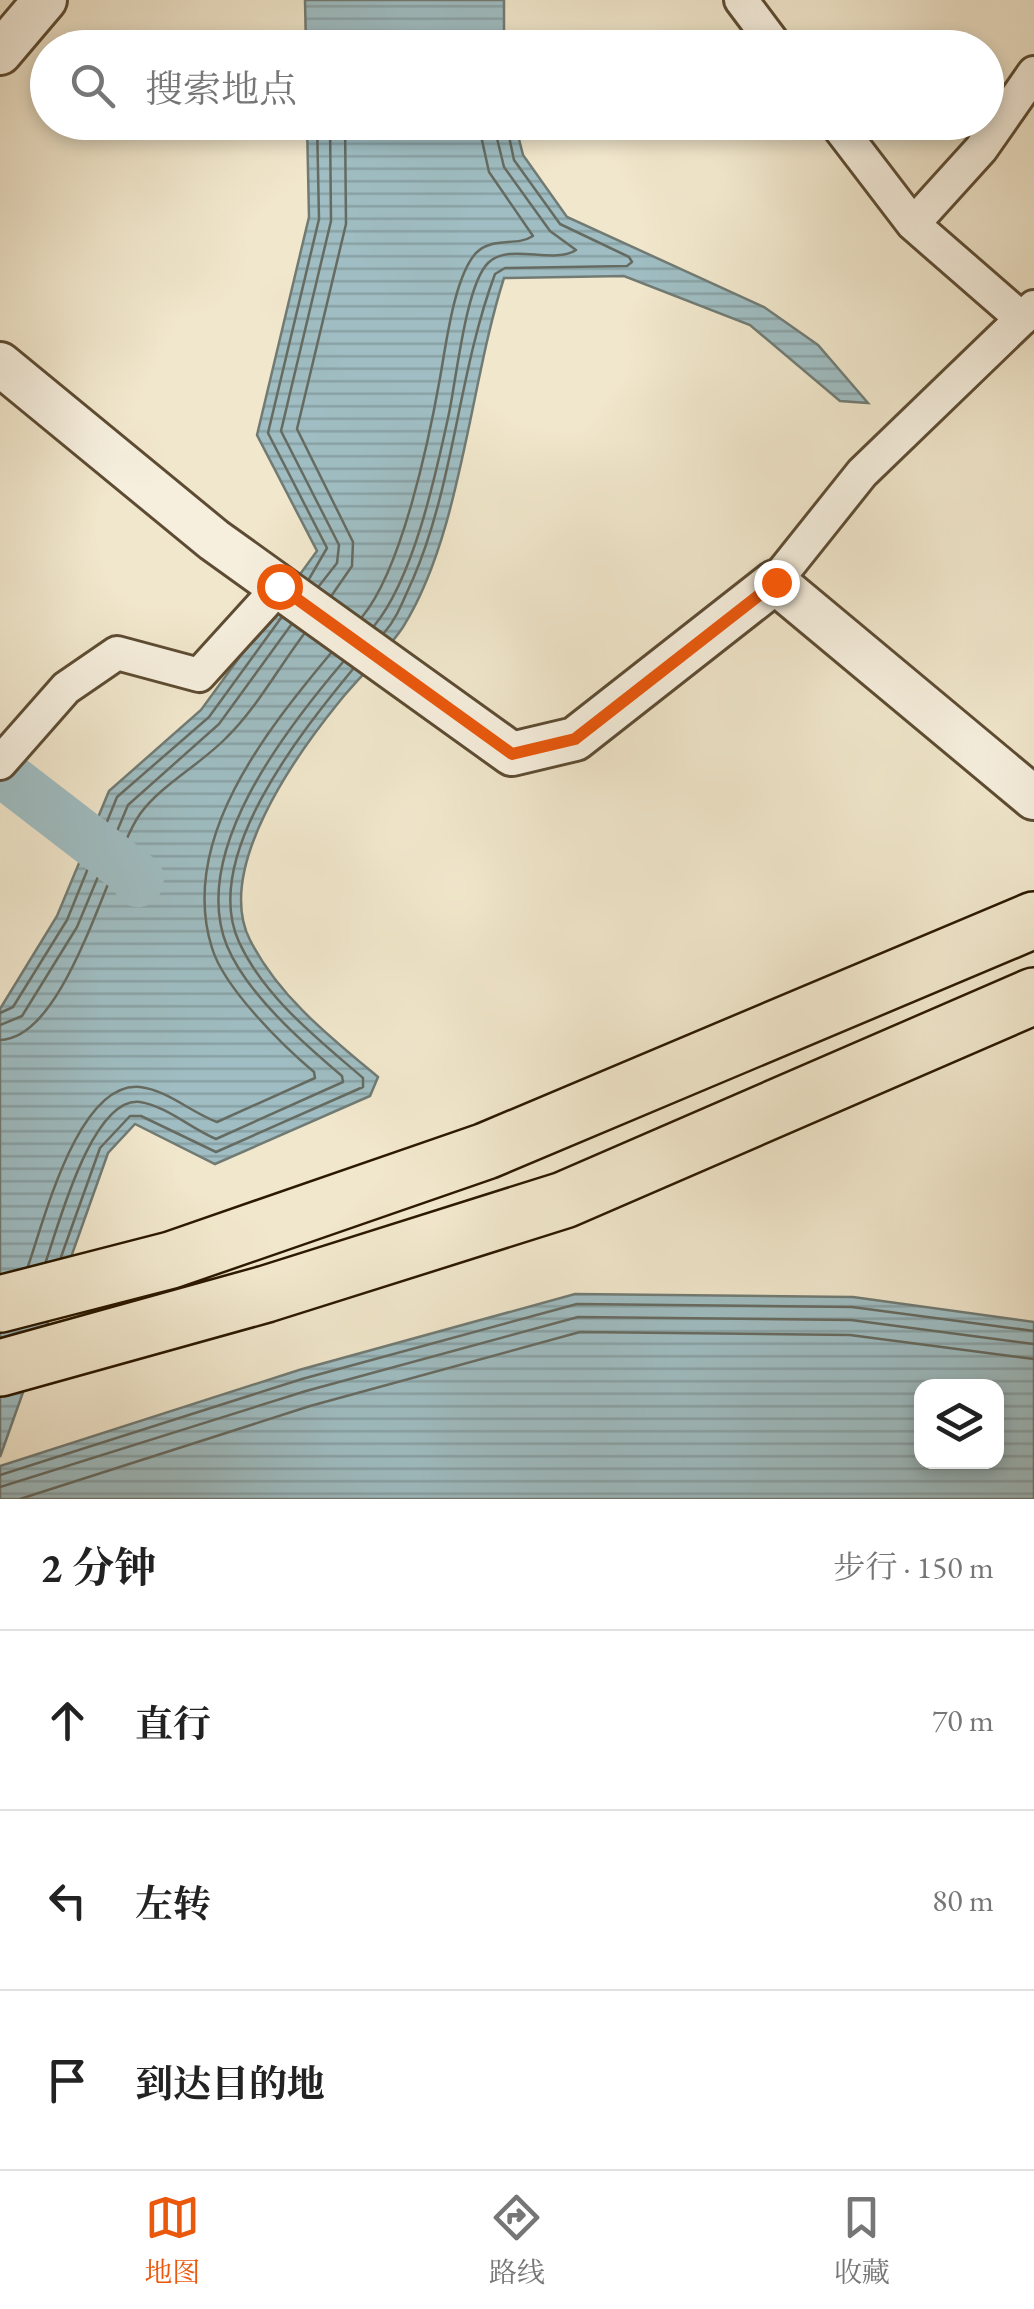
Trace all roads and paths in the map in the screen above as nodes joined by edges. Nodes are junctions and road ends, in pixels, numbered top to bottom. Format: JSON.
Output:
{"nodes":[{"id":1,"x":45,"y":0,"type":"edge"},
{"id":2,"x":741,"y":0,"type":"edge"},
{"id":3,"x":764,"y":30,"type":"edge"},
{"id":4,"x":0,"y":54,"type":"edge"},
{"id":5,"x":1034,"y":73,"type":"edge"},
{"id":6,"x":1004,"y":116,"type":"edge"},
{"id":7,"x":849,"y":140,"type":"edge"},
{"id":8,"x":987,"y":140,"type":"edge"},
{"id":9,"x":912,"y":224,"type":"junction"},
{"id":10,"x":1028,"y":312,"type":"edge"},
{"id":11,"x":0,"y":364,"type":"edge"},
{"id":12,"x":776,"y":582,"type":"junction"},
{"id":13,"x":279,"y":586,"type":"junction"},
{"id":14,"x":0,"y":762,"type":"edge"},
{"id":15,"x":1034,"y":798,"type":"edge"},
{"id":16,"x":1034,"y":920,"type":"edge"},
{"id":17,"x":1034,"y":996,"type":"edge"},
{"id":18,"x":0,"y":1304,"type":"edge"},
{"id":19,"x":0,"y":1368,"type":"edge"}],
"edges":[{"from":1,"to":4,"type":"street"},
{"from":2,"to":3,"type":"street"},
{"from":5,"to":6,"type":"street"},
{"from":7,"to":9,"type":"street"},
{"from":8,"to":9,"type":"street"},
{"from":9,"to":10,"type":"street"},
{"from":10,"to":12,"type":"street"},
{"from":11,"to":13,"type":"street"},
{"from":12,"to":13,"type":"street"},
{"from":12,"to":15,"type":"street"},
{"from":13,"to":14,"type":"street"},
{"from":16,"to":18,"type":"highway"},
{"from":17,"to":19,"type":"highway"}]}
